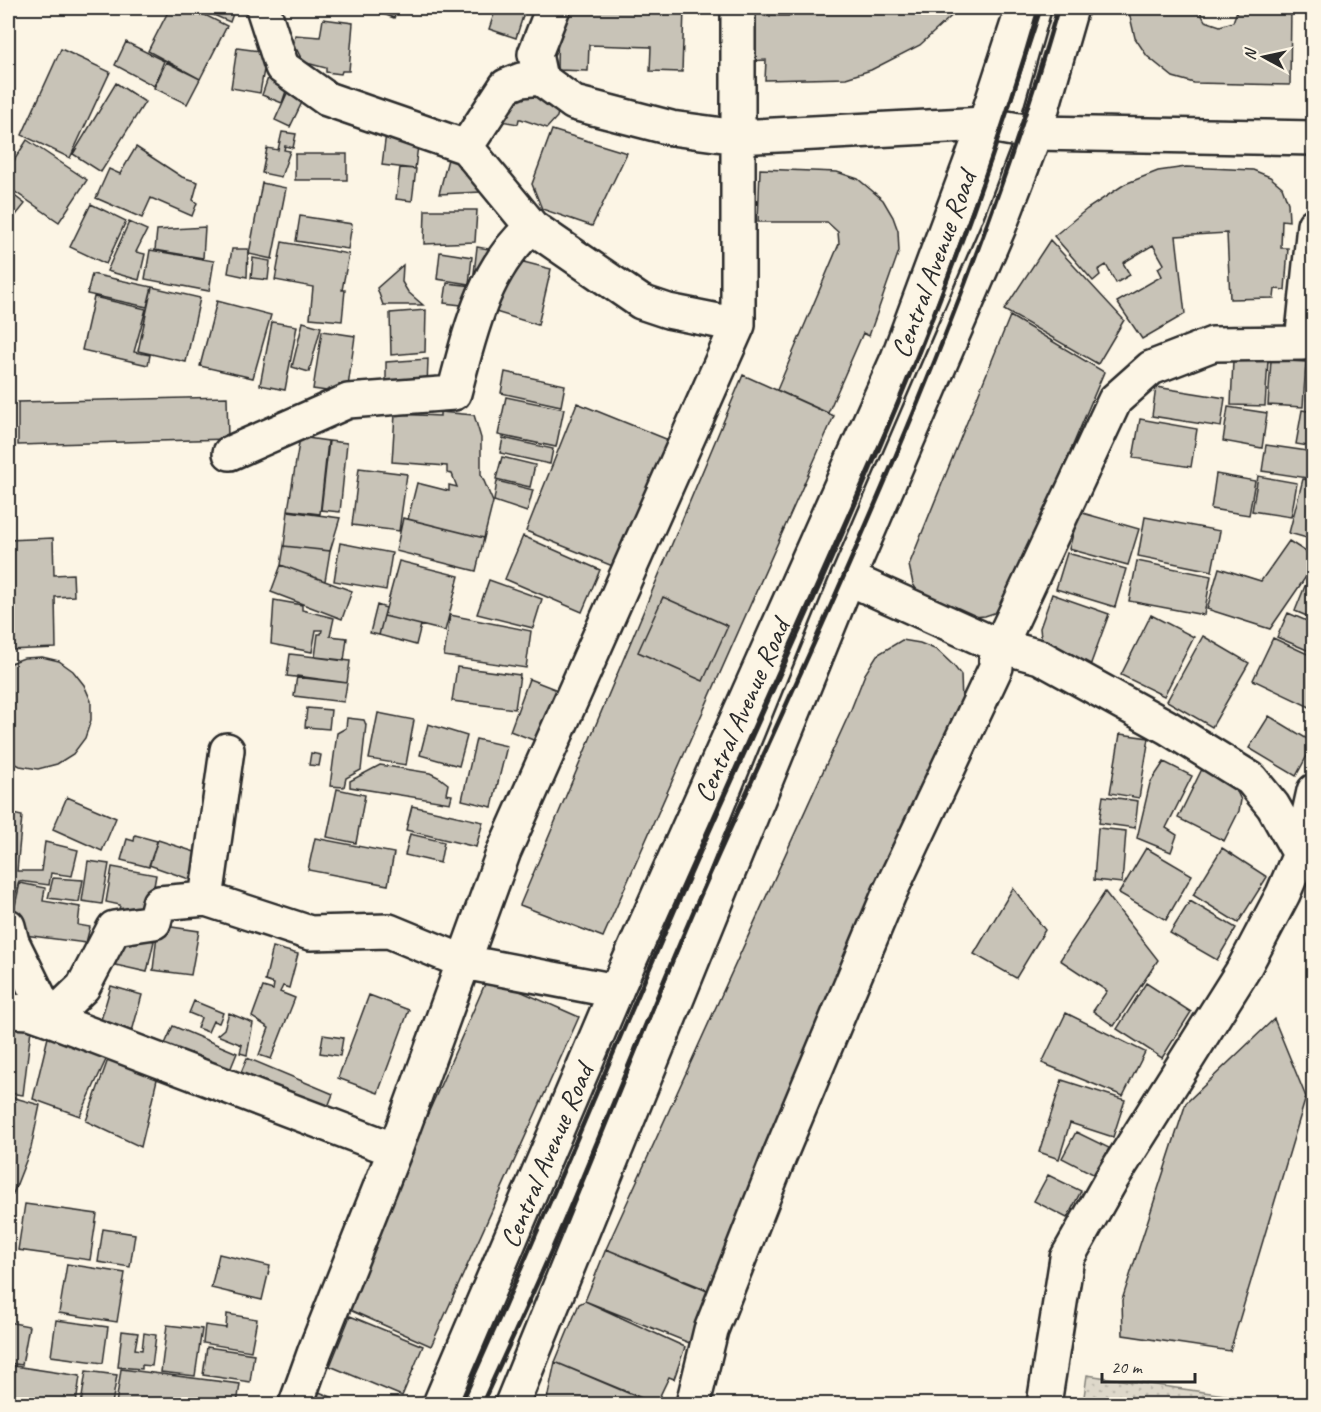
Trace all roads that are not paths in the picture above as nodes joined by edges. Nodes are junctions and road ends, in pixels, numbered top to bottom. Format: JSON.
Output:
{"nodes":[{"id":1,"x":263,"y":8,"type":"edge"},
{"id":2,"x":554,"y":8,"type":"edge"},
{"id":3,"x":738,"y":8,"type":"edge"},
{"id":4,"x":1023,"y":8,"type":"edge"},
{"id":5,"x":1071,"y":8,"type":"edge"},
{"id":6,"x":540,"y":78,"type":"junction"},
{"id":7,"x":985,"y":124,"type":"junction"},
{"id":8,"x":1035,"y":133,"type":"junction"},
{"id":9,"x":738,"y":136,"type":"junction"},
{"id":10,"x":1314,"y":138,"type":"edge"},
{"id":11,"x":465,"y":147,"type":"junction"},
{"id":12,"x":1314,"y":225,"type":"edge"},
{"id":13,"x":532,"y":227,"type":"junction"},
{"id":14,"x":738,"y":325,"type":"junction"},
{"id":15,"x":1308,"y":343,"type":"edge"},
{"id":16,"x":231,"y":453,"type":"dead end"},
{"id":17,"x":848,"y":578,"type":"junction"},
{"id":18,"x":998,"y":645,"type":"junction"},
{"id":19,"x":227,"y":750,"type":"dead end"},
{"id":20,"x":1314,"y":791,"type":"edge"},
{"id":21,"x":1307,"y":856,"type":"edge"},
{"id":22,"x":206,"y":899,"type":"junction"},
{"id":23,"x":8,"y":926,"type":"edge"},
{"id":24,"x":464,"y":962,"type":"junction"},
{"id":25,"x":616,"y":991,"type":"junction"},
{"id":26,"x":8,"y":1011,"type":"edge"},
{"id":27,"x":50,"y":1019,"type":"junction"},
{"id":28,"x":395,"y":1150,"type":"junction"},
{"id":29,"x":296,"y":1404,"type":"edge"},
{"id":30,"x":440,"y":1404,"type":"edge"},
{"id":31,"x":512,"y":1404,"type":"edge"},
{"id":32,"x":693,"y":1404,"type":"edge"},
{"id":33,"x":1044,"y":1404,"type":"edge"}],
"edges":[{"from":1,"to":11,"type":"street"},
{"from":2,"to":6,"type":"street"},
{"from":3,"to":9,"type":"street"},
{"from":4,"to":7,"type":"street","name":"Central Avenue Road"},
{"from":5,"to":8,"type":"street","name":"Central Avenue Road"},
{"from":6,"to":9,"type":"street"},
{"from":6,"to":11,"type":"street"},
{"from":7,"to":8,"type":"street"},
{"from":7,"to":9,"type":"street"},
{"from":7,"to":25,"type":"street","name":"Central Avenue Road"},
{"from":8,"to":10,"type":"street"},
{"from":8,"to":17,"type":"street","name":"Central Avenue Road"},
{"from":9,"to":14,"type":"street"},
{"from":11,"to":13,"type":"street"},
{"from":12,"to":15,"type":"street"},
{"from":13,"to":14,"type":"street"},
{"from":13,"to":16,"type":"street"},
{"from":14,"to":24,"type":"street"},
{"from":15,"to":18,"type":"street"},
{"from":17,"to":18,"type":"street"},
{"from":17,"to":31,"type":"street","name":"Central Avenue Road"},
{"from":18,"to":21,"type":"street"},
{"from":18,"to":32,"type":"street"},
{"from":19,"to":22,"type":"street"},
{"from":20,"to":21,"type":"street"},
{"from":21,"to":33,"type":"street"},
{"from":22,"to":24,"type":"street"},
{"from":22,"to":27,"type":"street"},
{"from":23,"to":27,"type":"street"},
{"from":24,"to":25,"type":"street"},
{"from":24,"to":28,"type":"street"},
{"from":25,"to":30,"type":"street","name":"Central Avenue Road"},
{"from":26,"to":27,"type":"street"},
{"from":27,"to":28,"type":"street"},
{"from":28,"to":29,"type":"street"}]}
